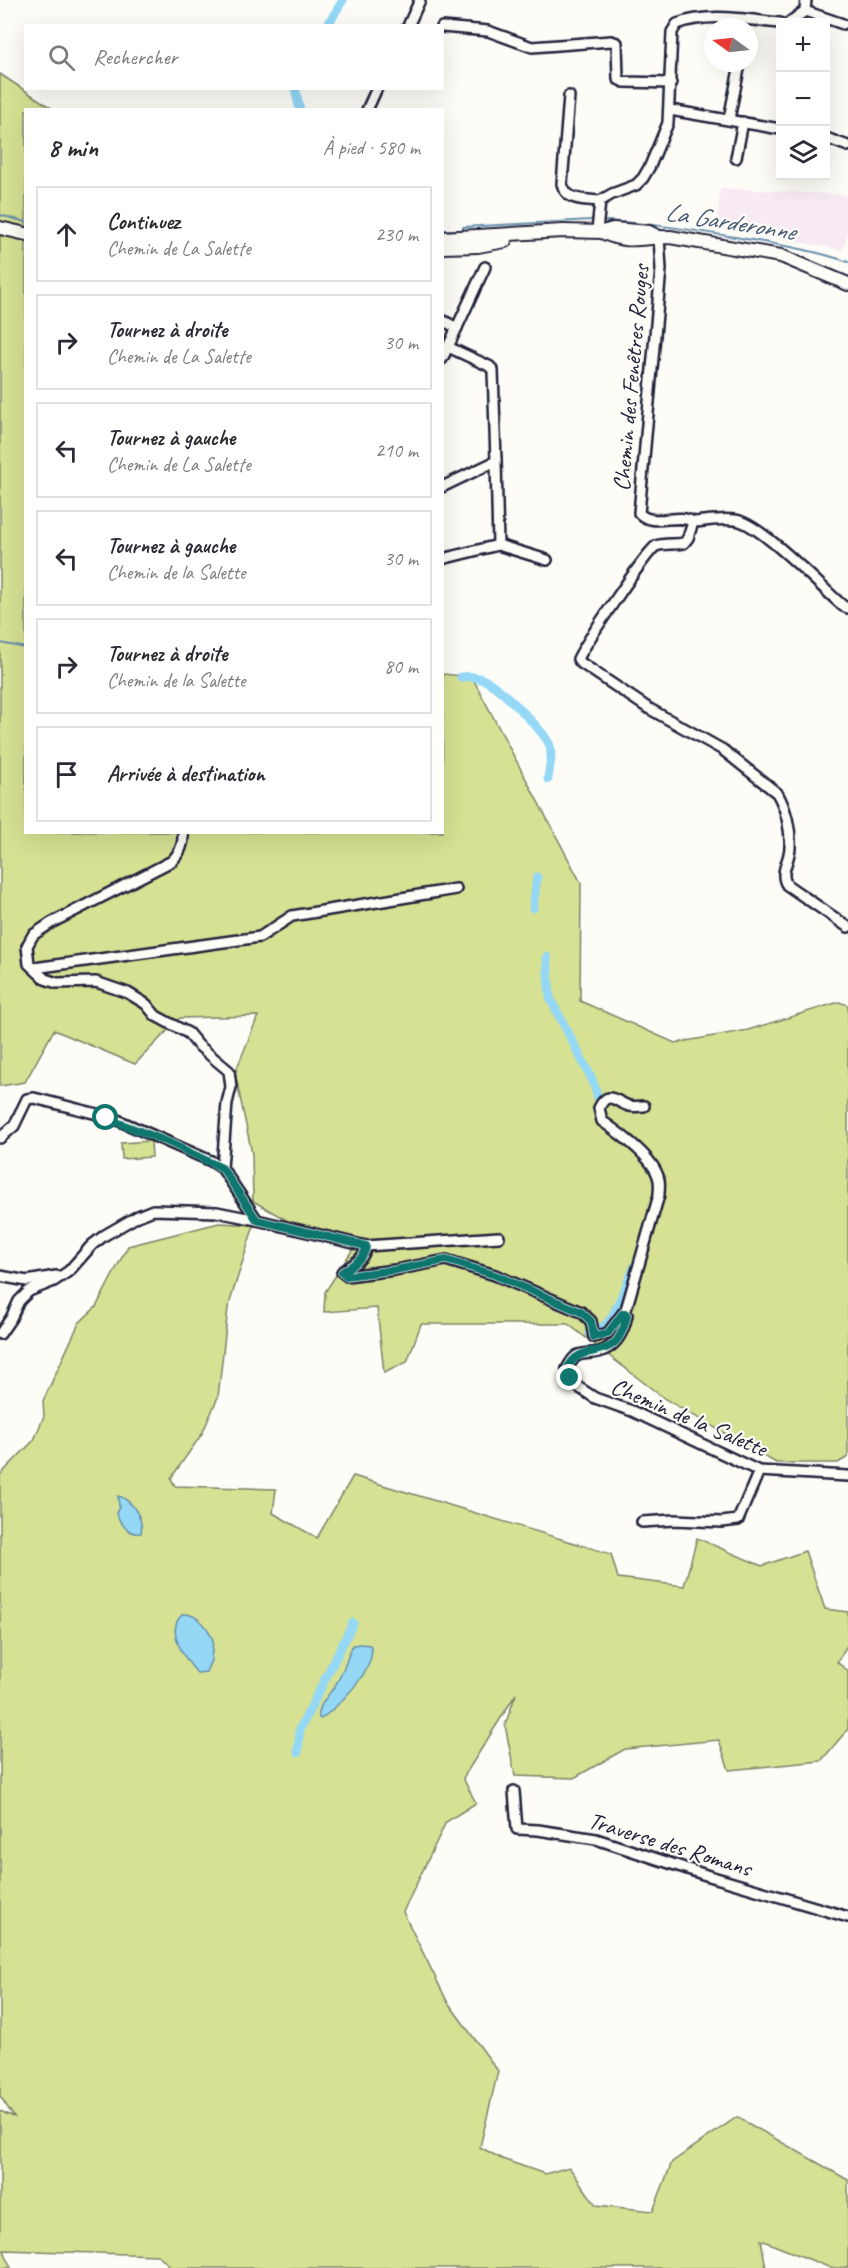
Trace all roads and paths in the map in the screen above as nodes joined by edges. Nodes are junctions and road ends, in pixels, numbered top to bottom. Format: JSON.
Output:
{"nodes":[{"id":1,"x":420,"y":0,"type":"edge"},
{"id":2,"x":806,"y":0,"type":"edge"},
{"id":3,"x":805,"y":11,"type":"junction"},
{"id":4,"x":795,"y":18,"type":"edge"},
{"id":5,"x":776,"y":23,"type":"edge"},
{"id":6,"x":408,"y":24,"type":"edge"},
{"id":7,"x":843,"y":24,"type":"dead end"},
{"id":8,"x":444,"y":27,"type":"edge"},
{"id":9,"x":738,"y":72,"type":"edge"},
{"id":10,"x":671,"y":83,"type":"junction"},
{"id":11,"x":376,"y":90,"type":"edge"},
{"id":12,"x":569,"y":96,"type":"dead end"},
{"id":13,"x":368,"y":108,"type":"edge"},
{"id":14,"x":670,"y":110,"type":"junction"},
{"id":15,"x":729,"y":119,"type":"junction"},
{"id":16,"x":743,"y":122,"type":"junction"},
{"id":17,"x":776,"y":128,"type":"edge"},
{"id":18,"x":830,"y":140,"type":"edge"},
{"id":19,"x":848,"y":146,"type":"edge"},
{"id":20,"x":736,"y":158,"type":"dead end"},
{"id":21,"x":600,"y":201,"type":"junction"},
{"id":22,"x":0,"y":228,"type":"edge"},
{"id":23,"x":599,"y":231,"type":"junction"},
{"id":24,"x":544,"y":232,"type":"junction"},
{"id":25,"x":24,"y":234,"type":"edge"},
{"id":26,"x":659,"y":237,"type":"junction"},
{"id":27,"x":444,"y":238,"type":"edge"},
{"id":28,"x":444,"y":247,"type":"edge"},
{"id":29,"x":485,"y":267,"type":"dead end"},
{"id":30,"x":848,"y":284,"type":"edge"},
{"id":31,"x":444,"y":321,"type":"edge"},
{"id":32,"x":457,"y":328,"type":"junction"},
{"id":33,"x":448,"y":347,"type":"junction"},
{"id":34,"x":444,"y":354,"type":"edge"},
{"id":35,"x":496,"y":461,"type":"junction"},
{"id":36,"x":444,"y":486,"type":"edge"},
{"id":37,"x":693,"y":522,"type":"junction"},
{"id":38,"x":498,"y":545,"type":"junction"},
{"id":39,"x":444,"y":558,"type":"edge"},
{"id":40,"x":547,"y":560,"type":"dead end"},
{"id":41,"x":848,"y":608,"type":"edge"},
{"id":42,"x":183,"y":834,"type":"edge"},
{"id":43,"x":456,"y":889,"type":"dead end"},
{"id":44,"x":848,"y":927,"type":"edge"},
{"id":45,"x":34,"y":968,"type":"junction"},
{"id":46,"x":644,"y":1106,"type":"dead end"},
{"id":47,"x":0,"y":1138,"type":"edge"},
{"id":48,"x":222,"y":1168,"type":"junction"},
{"id":49,"x":257,"y":1220,"type":"junction"},
{"id":50,"x":498,"y":1237,"type":"dead end"},
{"id":51,"x":366,"y":1246,"type":"junction"},
{"id":52,"x":69,"y":1271,"type":"junction"},
{"id":53,"x":0,"y":1276,"type":"edge"},
{"id":54,"x":625,"y":1313,"type":"junction"},
{"id":55,"x":0,"y":1334,"type":"edge"},
{"id":56,"x":759,"y":1472,"type":"junction"},
{"id":57,"x":848,"y":1476,"type":"edge"},
{"id":58,"x":642,"y":1522,"type":"dead end"},
{"id":59,"x":514,"y":1791,"type":"dead end"},
{"id":60,"x":848,"y":1917,"type":"edge"}],
"edges":[{"from":1,"to":6,"type":"street"},
{"from":2,"to":3,"type":"street"},
{"from":3,"to":4,"type":"street"},
{"from":3,"to":7,"type":"street"},
{"from":5,"to":10,"type":"street"},
{"from":8,"to":10,"type":"street"},
{"from":9,"to":15,"type":"street"},
{"from":10,"to":14,"type":"street"},
{"from":11,"to":13,"type":"street"},
{"from":12,"to":21,"type":"street"},
{"from":14,"to":15,"type":"street"},
{"from":14,"to":21,"type":"street"},
{"from":15,"to":16,"type":"street"},
{"from":16,"to":17,"type":"street"},
{"from":16,"to":20,"type":"street"},
{"from":18,"to":19,"type":"street"},
{"from":21,"to":23,"type":"street"},
{"from":22,"to":25,"type":"main road"},
{"from":23,"to":24,"type":"main road"},
{"from":23,"to":26,"type":"main road"},
{"from":24,"to":27,"type":"main road"},
{"from":24,"to":28,"type":"main road"},
{"from":26,"to":30,"type":"main road"},
{"from":26,"to":37,"type":"street","name":"Chemin des Fenêtres Rouges"},
{"from":29,"to":32,"type":"street"},
{"from":31,"to":32,"type":"street"},
{"from":32,"to":33,"type":"street"},
{"from":33,"to":34,"type":"street"},
{"from":33,"to":35,"type":"street"},
{"from":35,"to":36,"type":"street"},
{"from":35,"to":38,"type":"street"},
{"from":37,"to":41,"type":"street"},
{"from":37,"to":44,"type":"street"},
{"from":38,"to":39,"type":"street"},
{"from":38,"to":40,"type":"street"},
{"from":42,"to":45,"type":"street"},
{"from":43,"to":45,"type":"street"},
{"from":45,"to":48,"type":"street"},
{"from":46,"to":54,"type":"street"},
{"from":47,"to":48,"type":"street"},
{"from":48,"to":49,"type":"street"},
{"from":49,"to":51,"type":"street"},
{"from":49,"to":52,"type":"street"},
{"from":50,"to":51,"type":"street"},
{"from":51,"to":54,"type":"street"},
{"from":52,"to":53,"type":"street"},
{"from":52,"to":55,"type":"street"},
{"from":54,"to":56,"type":"street","name":"Chemin de la Salette"},
{"from":56,"to":57,"type":"street","name":"Chemin de la Salette"},
{"from":56,"to":58,"type":"street"},
{"from":59,"to":60,"type":"street","name":"Traverse des Romans"}]}
